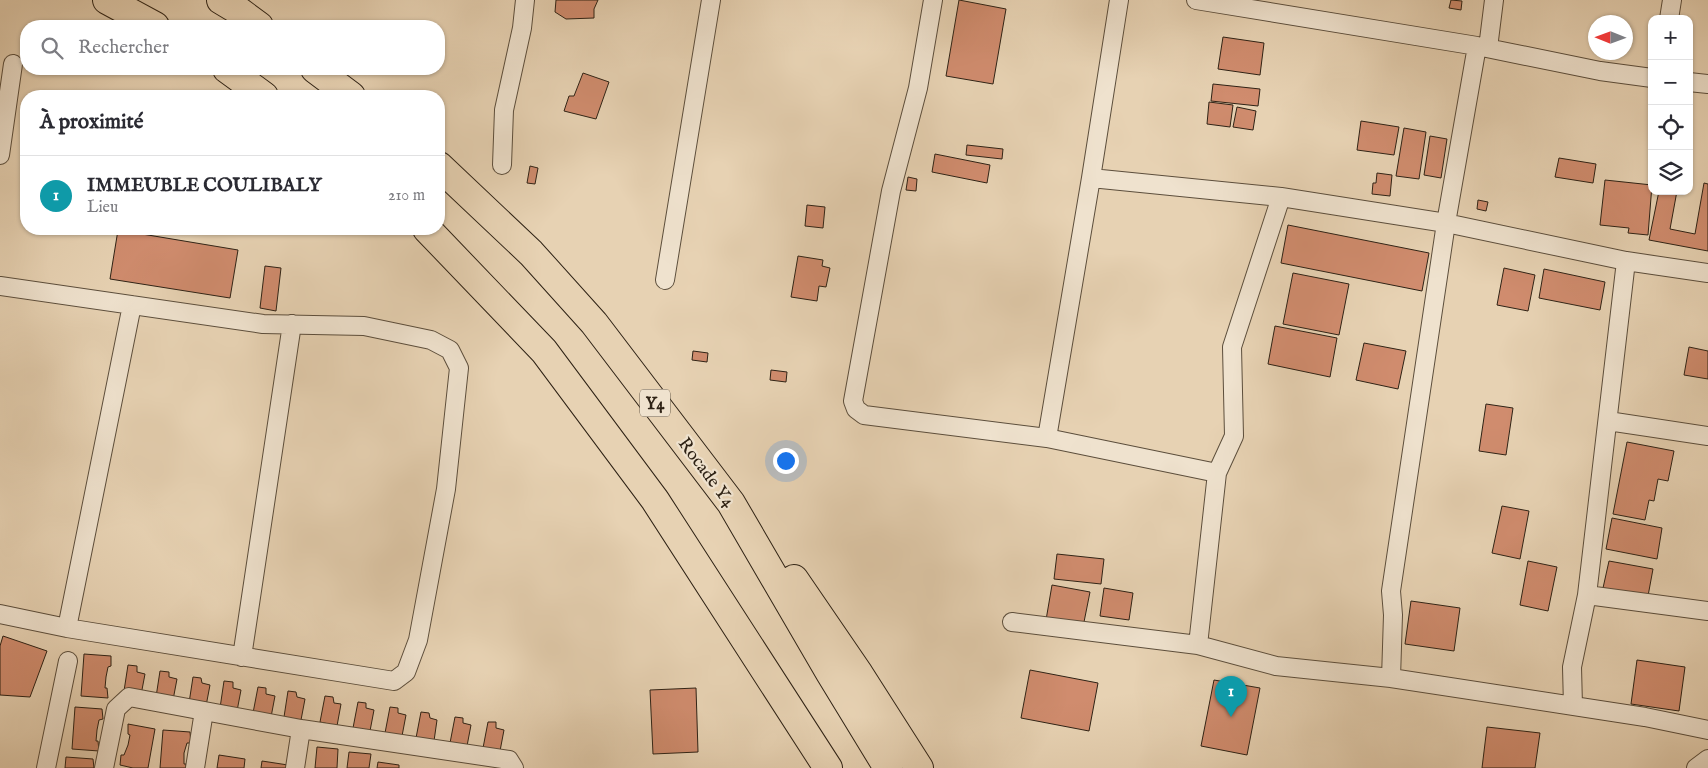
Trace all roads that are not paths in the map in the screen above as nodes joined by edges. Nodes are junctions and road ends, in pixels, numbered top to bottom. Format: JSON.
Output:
{"nodes":[{"id":1,"x":107,"y":0,"type":"edge"},
{"id":2,"x":221,"y":0,"type":"edge"},
{"id":3,"x":525,"y":0,"type":"edge"},
{"id":4,"x":711,"y":0,"type":"edge"},
{"id":5,"x":933,"y":0,"type":"edge"},
{"id":6,"x":1119,"y":0,"type":"edge"},
{"id":7,"x":1196,"y":0,"type":"edge"},
{"id":8,"x":1494,"y":0,"type":"edge"},
{"id":9,"x":1672,"y":0,"type":"edge"},
{"id":10,"x":1670,"y":15,"type":"edge"},
{"id":11,"x":144,"y":20,"type":"edge"},
{"id":12,"x":250,"y":20,"type":"edge"},
{"id":13,"x":1483,"y":47,"type":"junction"},
{"id":14,"x":13,"y":64,"type":"dead end"},
{"id":15,"x":235,"y":75,"type":"edge"},
{"id":16,"x":323,"y":75,"type":"edge"},
{"id":17,"x":1648,"y":77,"type":"edge"},
{"id":18,"x":1693,"y":82,"type":"edge"},
{"id":19,"x":1708,"y":84,"type":"edge"},
{"id":20,"x":256,"y":90,"type":"edge"},
{"id":21,"x":343,"y":90,"type":"edge"},
{"id":22,"x":0,"y":155,"type":"edge"},
{"id":23,"x":502,"y":165,"type":"dead end"},
{"id":24,"x":445,"y":172,"type":"edge"},
{"id":25,"x":1091,"y":178,"type":"junction"},
{"id":26,"x":1281,"y":197,"type":"junction"},
{"id":27,"x":1446,"y":222,"type":"junction"},
{"id":28,"x":433,"y":235,"type":"edge"},
{"id":29,"x":1626,"y":261,"type":"junction"},
{"id":30,"x":1708,"y":273,"type":"edge"},
{"id":31,"x":665,"y":280,"type":"dead end"},
{"id":32,"x":0,"y":286,"type":"edge"},
{"id":33,"x":132,"y":305,"type":"junction"},
{"id":34,"x":292,"y":324,"type":"junction"},
{"id":35,"x":1608,"y":421,"type":"junction"},
{"id":36,"x":1708,"y":436,"type":"edge"},
{"id":37,"x":1047,"y":438,"type":"junction"},
{"id":38,"x":1217,"y":473,"type":"junction"},
{"id":39,"x":731,"y":502,"type":"junction"},
{"id":40,"x":708,"y":582,"type":"junction"},
{"id":41,"x":1587,"y":595,"type":"junction"},
{"id":42,"x":1708,"y":611,"type":"edge"},
{"id":43,"x":0,"y":614,"type":"edge"},
{"id":44,"x":1012,"y":622,"type":"dead end"},
{"id":45,"x":67,"y":628,"type":"junction"},
{"id":46,"x":1198,"y":646,"type":"junction"},
{"id":47,"x":242,"y":657,"type":"junction"},
{"id":48,"x":68,"y":661,"type":"dead end"},
{"id":49,"x":1391,"y":678,"type":"junction"},
{"id":50,"x":1573,"y":706,"type":"junction"},
{"id":51,"x":204,"y":711,"type":"junction"},
{"id":52,"x":301,"y":728,"type":"junction"},
{"id":53,"x":1708,"y":730,"type":"edge"},
{"id":54,"x":1708,"y":758,"type":"edge"},
{"id":55,"x":46,"y":768,"type":"edge"},
{"id":56,"x":104,"y":768,"type":"edge"},
{"id":57,"x":195,"y":768,"type":"edge"},
{"id":58,"x":295,"y":768,"type":"edge"},
{"id":59,"x":514,"y":768,"type":"edge"},
{"id":60,"x":808,"y":768,"type":"edge"},
{"id":61,"x":828,"y":768,"type":"edge"},
{"id":62,"x":888,"y":768,"type":"edge"},
{"id":63,"x":919,"y":768,"type":"edge"},
{"id":64,"x":1696,"y":768,"type":"edge"}],
"edges":[{"from":1,"to":11,"type":"highway"},
{"from":2,"to":12,"type":"highway"},
{"from":3,"to":23,"type":"street"},
{"from":4,"to":31,"type":"street"},
{"from":5,"to":37,"type":"street"},
{"from":6,"to":25,"type":"street"},
{"from":7,"to":13,"type":"street"},
{"from":8,"to":13,"type":"street"},
{"from":9,"to":10,"type":"street"},
{"from":13,"to":17,"type":"street"},
{"from":13,"to":27,"type":"street"},
{"from":14,"to":22,"type":"street"},
{"from":15,"to":20,"type":"highway"},
{"from":16,"to":21,"type":"highway"},
{"from":18,"to":19,"type":"street"},
{"from":24,"to":39,"type":"highway","name":"Rocade Y4","number":"Y4"},
{"from":25,"to":26,"type":"street"},
{"from":25,"to":37,"type":"street"},
{"from":26,"to":27,"type":"street"},
{"from":26,"to":38,"type":"street"},
{"from":27,"to":29,"type":"street"},
{"from":27,"to":49,"type":"street"},
{"from":28,"to":40,"type":"highway"},
{"from":29,"to":30,"type":"street"},
{"from":29,"to":35,"type":"street"},
{"from":32,"to":33,"type":"street"},
{"from":33,"to":34,"type":"street"},
{"from":33,"to":45,"type":"street"},
{"from":34,"to":47,"type":"street"},
{"from":34,"to":47,"type":"street"},
{"from":35,"to":36,"type":"street"},
{"from":35,"to":41,"type":"street"},
{"from":37,"to":38,"type":"street"},
{"from":38,"to":46,"type":"street"},
{"from":39,"to":62,"type":"highway","name":"Rocade Y4","number":"Y4"},
{"from":39,"to":63,"type":"highway"},
{"from":40,"to":60,"type":"highway"},
{"from":40,"to":61,"type":"highway"},
{"from":41,"to":42,"type":"street"},
{"from":41,"to":50,"type":"street"},
{"from":43,"to":45,"type":"street"},
{"from":44,"to":46,"type":"street"},
{"from":45,"to":47,"type":"street"},
{"from":46,"to":49,"type":"street"},
{"from":48,"to":55,"type":"street"},
{"from":49,"to":50,"type":"street"},
{"from":50,"to":53,"type":"street"},
{"from":51,"to":52,"type":"street"},
{"from":51,"to":56,"type":"street"},
{"from":51,"to":57,"type":"street"},
{"from":52,"to":58,"type":"street"},
{"from":52,"to":59,"type":"street"},
{"from":54,"to":64,"type":"street"}]}
